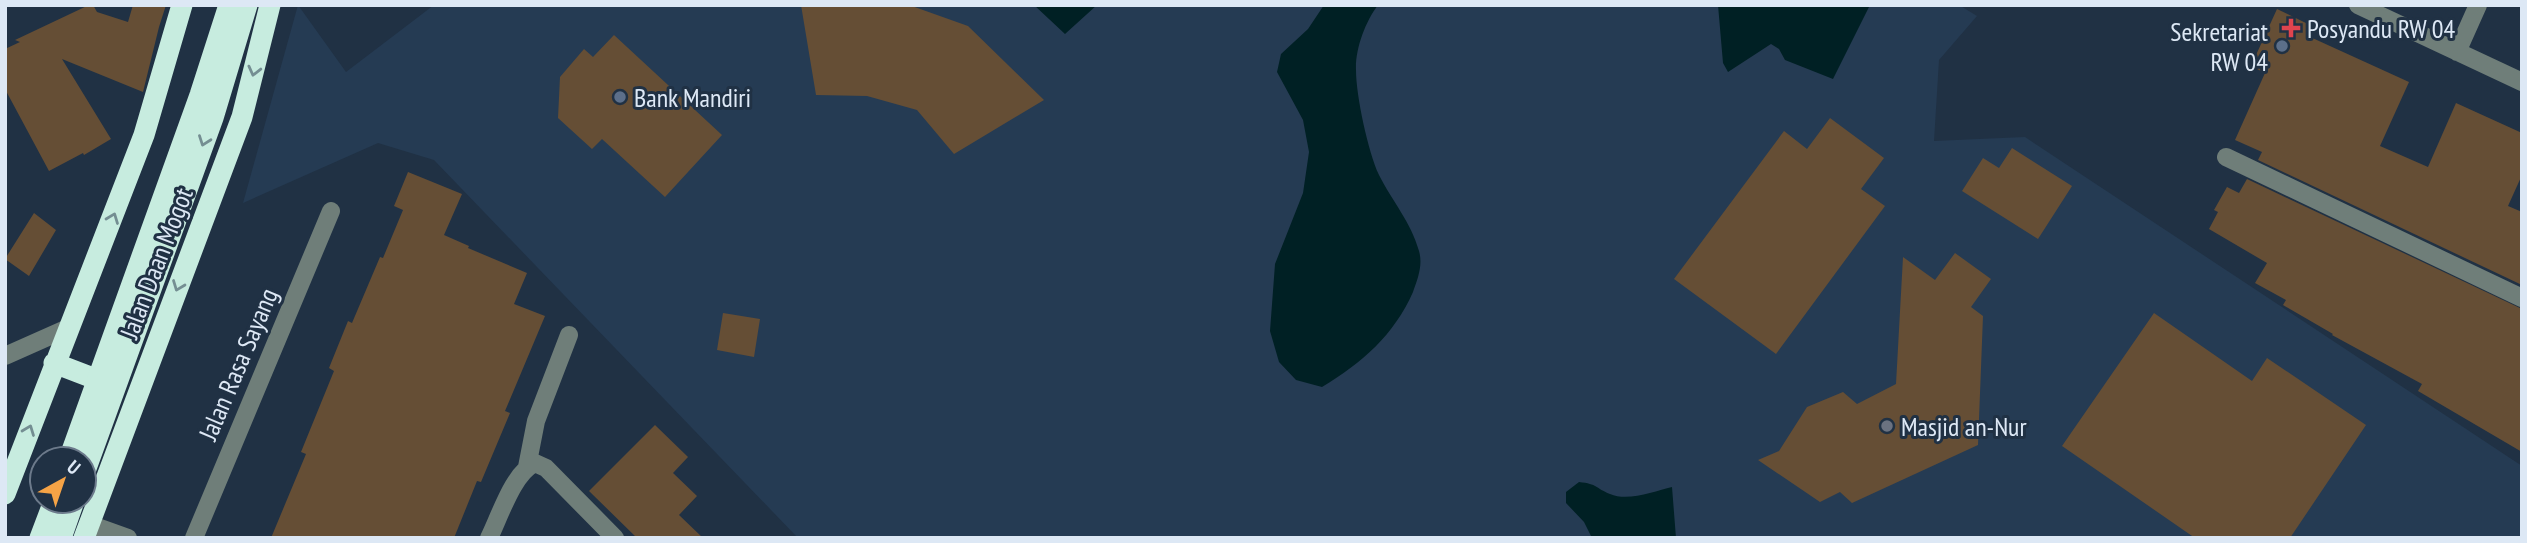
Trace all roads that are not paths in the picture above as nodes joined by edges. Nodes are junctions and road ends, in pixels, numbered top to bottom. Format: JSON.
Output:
{"nodes":[{"id":1,"x":182,"y":5,"type":"edge"},
{"id":2,"x":229,"y":5,"type":"edge"},
{"id":3,"x":247,"y":5,"type":"edge"},
{"id":4,"x":270,"y":5,"type":"edge"},
{"id":5,"x":2358,"y":5,"type":"edge"},
{"id":6,"x":2478,"y":5,"type":"edge"},
{"id":7,"x":2457,"y":52,"type":"junction"},
{"id":8,"x":2522,"y":82,"type":"edge"},
{"id":9,"x":2226,"y":156,"type":"dead end"},
{"id":10,"x":331,"y":211,"type":"dead end"},
{"id":11,"x":2522,"y":298,"type":"edge"},
{"id":12,"x":68,"y":328,"type":"junction"},
{"id":13,"x":569,"y":335,"type":"dead end"},
{"id":14,"x":5,"y":356,"type":"edge"},
{"id":15,"x":54,"y":363,"type":"junction"},
{"id":16,"x":136,"y":394,"type":"junction"},
{"id":17,"x":74,"y":445,"type":"edge"},
{"id":18,"x":95,"y":445,"type":"edge"},
{"id":19,"x":527,"y":467,"type":"junction"},
{"id":20,"x":5,"y":494,"type":"edge"},
{"id":21,"x":49,"y":515,"type":"edge"},
{"id":22,"x":69,"y":515,"type":"edge"},
{"id":23,"x":86,"y":531,"type":"edge"},
{"id":24,"x":40,"y":538,"type":"edge"},
{"id":25,"x":61,"y":538,"type":"edge"},
{"id":26,"x":128,"y":538,"type":"edge"},
{"id":27,"x":194,"y":538,"type":"edge"},
{"id":28,"x":489,"y":538,"type":"edge"},
{"id":29,"x":615,"y":538,"type":"edge"}],
"edges":[{"from":12,"to":1,"type":"highway","one_way":true},
{"from":2,"to":17,"type":"highway","name":"Jalan Daan Mogot","bridge":true},
{"from":3,"to":18,"type":"highway","name":"Jalan Daan Mogot","one_way":true,"bridge":true},
{"from":4,"to":16,"type":"highway","name":"Jalan Daan Mogot","one_way":true},
{"from":5,"to":7,"type":"street"},
{"from":6,"to":7,"type":"street"},
{"from":7,"to":8,"type":"street"},
{"from":9,"to":11,"type":"street"},
{"from":10,"to":27,"type":"street","name":"Jalan Rasa Sayang"},
{"from":12,"to":14,"type":"street"},
{"from":12,"to":15,"type":"highway"},
{"from":13,"to":19,"type":"street"},
{"from":15,"to":16,"type":"highway"},
{"from":20,"to":15,"type":"highway","one_way":true},
{"from":16,"to":23,"type":"highway","name":"Jalan Daan Mogot"},
{"from":19,"to":28,"type":"street"},
{"from":19,"to":29,"type":"street"},
{"from":21,"to":24,"type":"highway"},
{"from":22,"to":25,"type":"highway"},
{"from":23,"to":26,"type":"street"}]}
